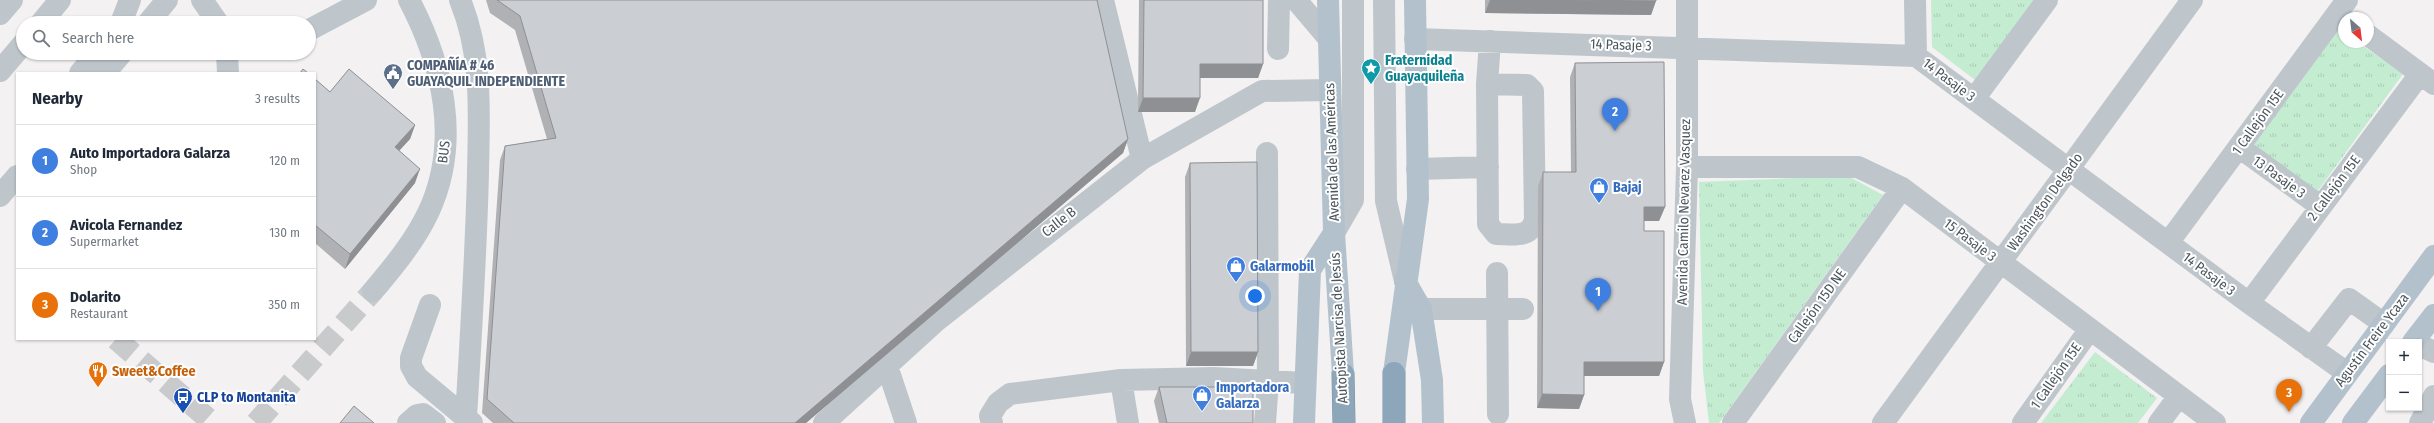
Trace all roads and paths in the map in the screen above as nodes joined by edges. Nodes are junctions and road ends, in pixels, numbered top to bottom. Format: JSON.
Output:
{"nodes":[{"id":1,"x":12,"y":0,"type":"edge"},
{"id":2,"x":130,"y":0,"type":"edge"},
{"id":3,"x":167,"y":0,"type":"edge"},
{"id":4,"x":202,"y":0,"type":"edge"},
{"id":5,"x":366,"y":0,"type":"edge"},
{"id":6,"x":409,"y":0,"type":"edge"},
{"id":7,"x":460,"y":0,"type":"edge"},
{"id":8,"x":1103,"y":0,"type":"edge"},
{"id":9,"x":1279,"y":0,"type":"edge"},
{"id":10,"x":1296,"y":0,"type":"edge"},
{"id":11,"x":1328,"y":0,"type":"edge"},
{"id":12,"x":1353,"y":0,"type":"edge"},
{"id":13,"x":1384,"y":0,"type":"edge"},
{"id":14,"x":1415,"y":0,"type":"edge"},
{"id":15,"x":1687,"y":0,"type":"edge"},
{"id":16,"x":1915,"y":0,"type":"edge"},
{"id":17,"x":2047,"y":0,"type":"edge"},
{"id":18,"x":2192,"y":0,"type":"edge"},
{"id":19,"x":2344,"y":10,"type":"edge"},
{"id":20,"x":0,"y":14,"type":"edge"},
{"id":21,"x":124,"y":16,"type":"edge"},
{"id":22,"x":154,"y":16,"type":"edge"},
{"id":23,"x":213,"y":16,"type":"edge"},
{"id":24,"x":316,"y":26,"type":"edge"},
{"id":25,"x":1329,"y":39,"type":"junction"},
{"id":26,"x":1415,"y":39,"type":"junction"},
{"id":27,"x":2374,"y":39,"type":"edge"},
{"id":28,"x":1490,"y":41,"type":"junction"},
{"id":29,"x":1687,"y":47,"type":"junction"},
{"id":30,"x":1278,"y":49,"type":"dead end"},
{"id":31,"x":16,"y":52,"type":"edge"},
{"id":32,"x":1916,"y":56,"type":"junction"},
{"id":33,"x":91,"y":60,"type":"edge"},
{"id":34,"x":116,"y":60,"type":"edge"},
{"id":35,"x":228,"y":60,"type":"edge"},
{"id":36,"x":0,"y":71,"type":"edge"},
{"id":37,"x":81,"y":72,"type":"edge"},
{"id":38,"x":106,"y":72,"type":"edge"},
{"id":39,"x":228,"y":72,"type":"edge"},
{"id":40,"x":2427,"y":79,"type":"edge"},
{"id":41,"x":1488,"y":84,"type":"junction"},
{"id":42,"x":1330,"y":90,"type":"junction"},
{"id":43,"x":1974,"y":99,"type":"junction"},
{"id":44,"x":2239,"y":147,"type":"junction"},
{"id":45,"x":1267,"y":153,"type":"dead end"},
{"id":46,"x":1142,"y":159,"type":"junction"},
{"id":47,"x":1488,"y":167,"type":"junction"},
{"id":48,"x":1686,"y":167,"type":"junction"},
{"id":49,"x":1417,"y":169,"type":"junction"},
{"id":50,"x":2069,"y":169,"type":"junction"},
{"id":51,"x":16,"y":177,"type":"edge"},
{"id":52,"x":1902,"y":188,"type":"junction"},
{"id":53,"x":0,"y":196,"type":"edge"},
{"id":54,"x":2320,"y":206,"type":"junction"},
{"id":55,"x":1334,"y":234,"type":"junction"},
{"id":56,"x":2168,"y":243,"type":"junction"},
{"id":57,"x":2434,"y":256,"type":"edge"},
{"id":58,"x":2000,"y":262,"type":"junction"},
{"id":59,"x":1497,"y":273,"type":"dead end"},
{"id":60,"x":1405,"y":281,"type":"junction"},
{"id":61,"x":373,"y":291,"type":"tunnel mouth"},
{"id":62,"x":2249,"y":303,"type":"junction"},
{"id":63,"x":430,"y":305,"type":"dead end"},
{"id":64,"x":1497,"y":308,"type":"junction"},
{"id":65,"x":1421,"y":309,"type":"junction"},
{"id":66,"x":1523,"y":309,"type":"dead end"},
{"id":67,"x":2434,"y":315,"type":"edge"},
{"id":68,"x":472,"y":324,"type":"junction"},
{"id":69,"x":2384,"y":324,"type":"junction"},
{"id":70,"x":2090,"y":329,"type":"junction"},
{"id":71,"x":877,"y":336,"type":"edge"},
{"id":72,"x":2415,"y":339,"type":"edge"},
{"id":73,"x":2422,"y":346,"type":"edge"},
{"id":74,"x":2311,"y":348,"type":"junction"},
{"id":75,"x":2434,"y":352,"type":"edge"},
{"id":76,"x":492,"y":354,"type":"edge"},
{"id":77,"x":888,"y":366,"type":"junction"},
{"id":78,"x":1394,"y":373,"type":"joint"},
{"id":79,"x":2347,"y":373,"type":"junction"},
{"id":80,"x":1343,"y":374,"type":"joint"},
{"id":81,"x":2386,"y":379,"type":"edge"},
{"id":82,"x":1121,"y":380,"type":"junction"},
{"id":83,"x":1268,"y":381,"type":"junction"},
{"id":84,"x":1304,"y":383,"type":"junction"},
{"id":85,"x":2179,"y":396,"type":"junction"},
{"id":86,"x":2434,"y":396,"type":"edge"},
{"id":87,"x":1498,"y":414,"type":"dead end"},
{"id":88,"x":469,"y":420,"type":"edge"},
{"id":89,"x":408,"y":423,"type":"edge"},
{"id":90,"x":436,"y":423,"type":"edge"},
{"id":91,"x":824,"y":423,"type":"edge"},
{"id":92,"x":906,"y":423,"type":"edge"},
{"id":93,"x":992,"y":423,"type":"edge"},
{"id":94,"x":1128,"y":423,"type":"edge"},
{"id":95,"x":1264,"y":423,"type":"edge"},
{"id":96,"x":1304,"y":423,"type":"edge"},
{"id":97,"x":1344,"y":423,"type":"edge"},
{"id":98,"x":1394,"y":423,"type":"edge"},
{"id":99,"x":1434,"y":423,"type":"edge"},
{"id":100,"x":1685,"y":423,"type":"edge"},
{"id":101,"x":1733,"y":423,"type":"edge"},
{"id":102,"x":1883,"y":423,"type":"edge"},
{"id":103,"x":2023,"y":423,"type":"edge"},
{"id":104,"x":2159,"y":423,"type":"edge"},
{"id":105,"x":2215,"y":423,"type":"edge"},
{"id":106,"x":2311,"y":423,"type":"edge"},
{"id":107,"x":2353,"y":423,"type":"edge"},
{"id":108,"x":2420,"y":423,"type":"edge"}],
"edges":[{"from":1,"to":20,"type":"street"},
{"from":2,"to":21,"type":"street"},
{"from":3,"to":22,"type":"street"},
{"from":4,"to":23,"type":"street"},
{"from":5,"to":24,"type":"street"},
{"from":6,"to":61,"type":"street","name":"BUS"},
{"from":7,"to":68,"type":"street"},
{"from":8,"to":46,"type":"street"},
{"from":9,"to":30,"type":"street"},
{"from":10,"to":25,"type":"street"},
{"from":11,"to":25,"type":"main road","name":"Avenida de las Américas"},
{"from":12,"to":55,"type":"street","name":"Avenida de las Américas"},
{"from":13,"to":60,"type":"street"},
{"from":14,"to":26,"type":"main road"},
{"from":15,"to":29,"type":"street","name":"Avenida Camilo Nevarez Vasquez"},
{"from":16,"to":32,"type":"street"},
{"from":17,"to":43,"type":"street"},
{"from":18,"to":50,"type":"street","name":"Washington Delgado"},
{"from":19,"to":44,"type":"street","name":"1 Callejón 15E"},
{"from":25,"to":42,"type":"main road","name":"Avenida de las Américas"},
{"from":26,"to":28,"type":"street","name":"14 Pasaje 3"},
{"from":26,"to":49,"type":"main road"},
{"from":27,"to":40,"type":"street"},
{"from":28,"to":29,"type":"street","name":"14 Pasaje 3"},
{"from":28,"to":41,"type":"street"},
{"from":29,"to":32,"type":"street","name":"14 Pasaje 3"},
{"from":29,"to":48,"type":"street","name":"Avenida Camilo Nevarez Vasquez"},
{"from":31,"to":36,"type":"street"},
{"from":32,"to":43,"type":"street","name":"14 Pasaje 3"},
{"from":33,"to":37,"type":"street"},
{"from":34,"to":38,"type":"street"},
{"from":35,"to":39,"type":"street"},
{"from":40,"to":54,"type":"street","name":"2 Callejón 15E"},
{"from":41,"to":47,"type":"street"},
{"from":41,"to":47,"type":"street"},
{"from":42,"to":46,"type":"street","name":"Calle B"},
{"from":42,"to":55,"type":"main road","name":"Avenida de las Américas"},
{"from":43,"to":50,"type":"street","name":"14 Pasaje 3"},
{"from":44,"to":54,"type":"street","name":"13 Pasaje 3"},
{"from":44,"to":56,"type":"street","name":"1 Callejón 15E"},
{"from":45,"to":83,"type":"street"},
{"from":46,"to":77,"type":"street","name":"Calle B"},
{"from":47,"to":49,"type":"street"},
{"from":48,"to":52,"type":"street","name":"15 Pasaje 3"},
{"from":48,"to":100,"type":"street","name":"Avenida Camilo Nevarez Vasquez"},
{"from":49,"to":60,"type":"main road"},
{"from":50,"to":56,"type":"street","name":"14 Pasaje 3"},
{"from":50,"to":58,"type":"street","name":"Washington Delgado"},
{"from":51,"to":53,"type":"street"},
{"from":52,"to":58,"type":"street","name":"15 Pasaje 3"},
{"from":52,"to":101,"type":"street","name":"Callejón 15D NE"},
{"from":54,"to":62,"type":"street","name":"2 Callejón 15E"},
{"from":55,"to":80,"type":"main road","name":"Autopista Narcisa de Jesús"},
{"from":55,"to":84,"type":"main road"},
{"from":56,"to":62,"type":"street","name":"14 Pasaje 3"},
{"from":57,"to":69,"type":"main road","name":"Agustín Freire Ycaza"},
{"from":58,"to":70,"type":"street","name":"15 Pasaje 3"},
{"from":58,"to":102,"type":"street","name":"Washington Delgado"},
{"from":59,"to":64,"type":"street"},
{"from":60,"to":65,"type":"main road"},
{"from":60,"to":78,"type":"main road"},
{"from":62,"to":74,"type":"street","name":"14 Pasaje 3"},
{"from":63,"to":88,"type":"street"},
{"from":64,"to":65,"type":"street"},
{"from":64,"to":66,"type":"street"},
{"from":64,"to":87,"type":"street"},
{"from":65,"to":99,"type":"main road"},
{"from":67,"to":72,"type":"main road"},
{"from":68,"to":76,"type":"street"},
{"from":68,"to":88,"type":"street"},
{"from":69,"to":74,"type":"street"},
{"from":69,"to":79,"type":"main road","name":"Agustín Freire Ycaza"},
{"from":70,"to":85,"type":"street","name":"15 Pasaje 3"},
{"from":70,"to":103,"type":"street","name":"1 Callejón 15E"},
{"from":71,"to":77,"type":"street"},
{"from":73,"to":75,"type":"street"},
{"from":74,"to":79,"type":"street","name":"14 Pasaje 3"},
{"from":77,"to":91,"type":"street","name":"Calle B"},
{"from":77,"to":92,"type":"street"},
{"from":78,"to":98,"type":"highway"},
{"from":79,"to":106,"type":"main road","name":"Agustín Freire Ycaza"},
{"from":80,"to":97,"type":"highway","name":"Autopista Narcisa de Jesús"},
{"from":81,"to":107,"type":"main road"},
{"from":82,"to":83,"type":"street"},
{"from":82,"to":93,"type":"street"},
{"from":82,"to":94,"type":"street"},
{"from":83,"to":84,"type":"street"},
{"from":83,"to":95,"type":"street"},
{"from":84,"to":96,"type":"main road"},
{"from":85,"to":104,"type":"street"},
{"from":85,"to":105,"type":"street","name":"15 Pasaje 3"},
{"from":86,"to":108,"type":"street"},
{"from":89,"to":90,"type":"street"}]}
